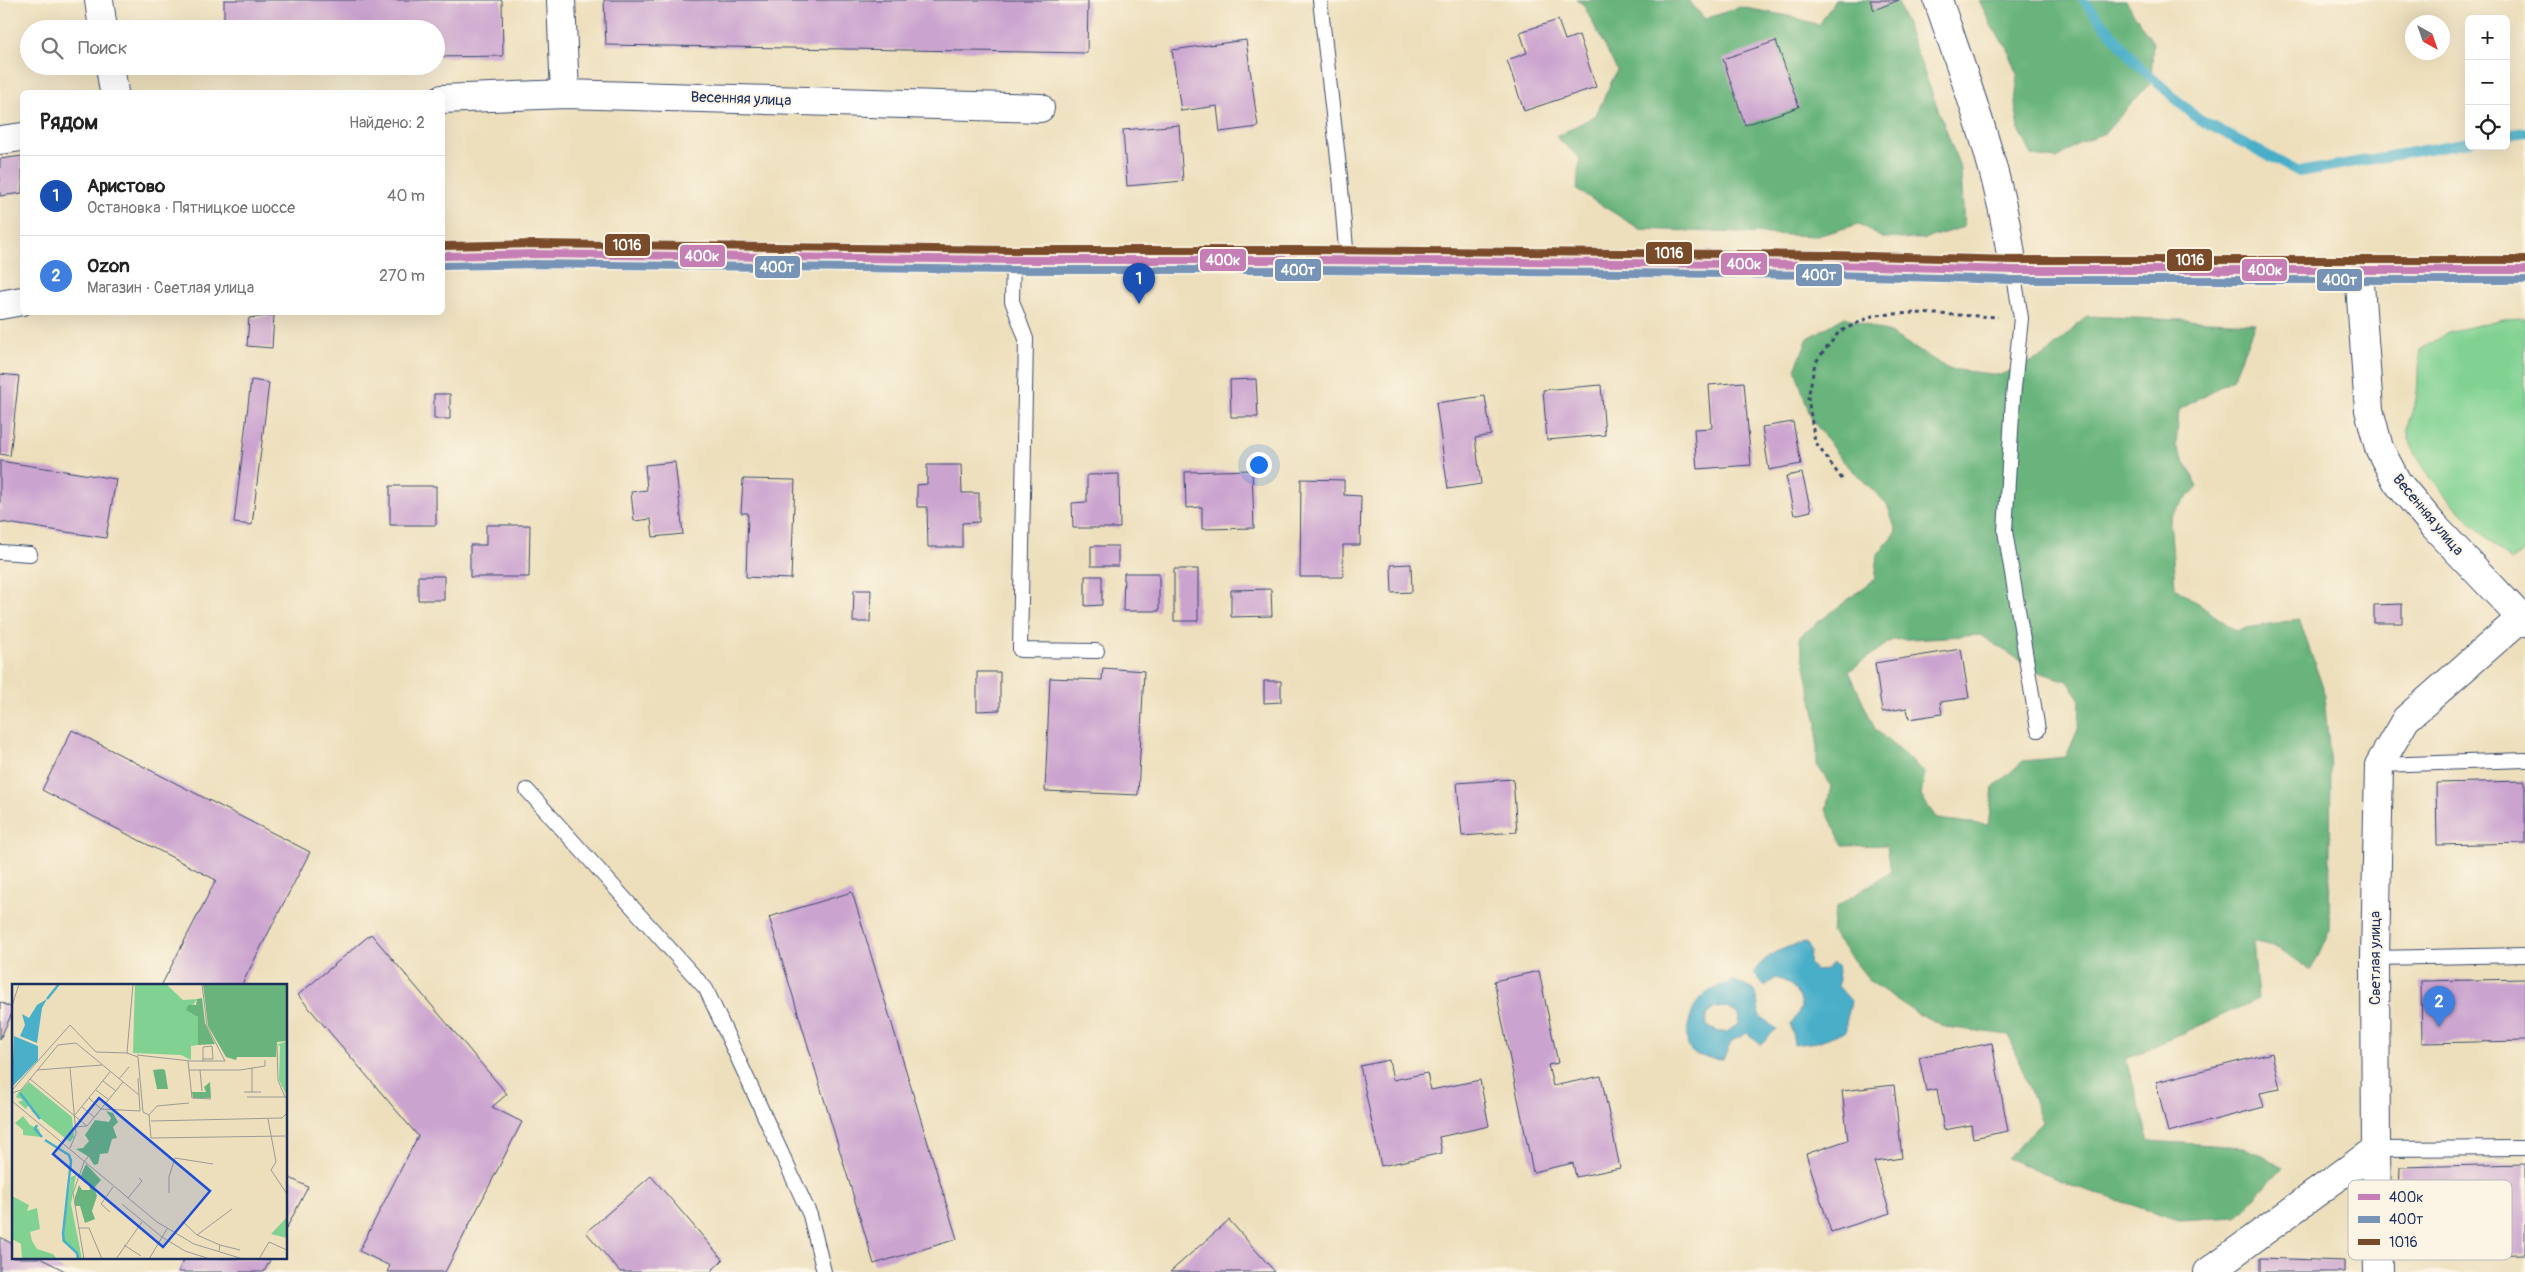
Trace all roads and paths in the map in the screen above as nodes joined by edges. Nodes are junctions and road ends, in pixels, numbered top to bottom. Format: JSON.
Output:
{"nodes":[{"id":1,"x":99,"y":0,"type":"edge"},
{"id":2,"x":561,"y":0,"type":"edge"},
{"id":3,"x":1320,"y":0,"type":"edge"},
{"id":4,"x":1938,"y":0,"type":"edge"},
{"id":5,"x":102,"y":20,"type":"edge"},
{"id":6,"x":111,"y":75,"type":"edge"},
{"id":7,"x":114,"y":90,"type":"edge"},
{"id":8,"x":565,"y":94,"type":"junction"},
{"id":9,"x":445,"y":98,"type":"edge"},
{"id":10,"x":1040,"y":108,"type":"dead end"},
{"id":11,"x":20,"y":137,"type":"edge"},
{"id":12,"x":0,"y":140,"type":"edge"},
{"id":13,"x":445,"y":256,"type":"edge"},
{"id":14,"x":1012,"y":260,"type":"junction"},
{"id":15,"x":1347,"y":261,"type":"junction"},
{"id":16,"x":2013,"y":270,"type":"junction"},
{"id":17,"x":2359,"y":270,"type":"junction"},
{"id":18,"x":2525,"y":270,"type":"edge"},
{"id":19,"x":20,"y":301,"type":"edge"},
{"id":20,"x":0,"y":305,"type":"edge"},
{"id":21,"x":2021,"y":318,"type":"junction"},
{"id":22,"x":1842,"y":480,"type":"dead end"},
{"id":23,"x":0,"y":552,"type":"edge"},
{"id":24,"x":30,"y":554,"type":"dead end"},
{"id":25,"x":2523,"y":620,"type":"edge"},
{"id":26,"x":1097,"y":651,"type":"dead end"},
{"id":27,"x":2038,"y":730,"type":"dead end"},
{"id":28,"x":2525,"y":760,"type":"edge"},
{"id":29,"x":2378,"y":765,"type":"junction"},
{"id":30,"x":527,"y":790,"type":"dead end"},
{"id":31,"x":2525,"y":955,"type":"edge"},
{"id":32,"x":2375,"y":958,"type":"junction"},
{"id":33,"x":2525,"y":1148,"type":"edge"},
{"id":34,"x":2376,"y":1149,"type":"junction"},
{"id":35,"x":2377,"y":1180,"type":"edge"},
{"id":36,"x":824,"y":1272,"type":"edge"},
{"id":37,"x":2208,"y":1272,"type":"edge"}],
"edges":[{"from":1,"to":5,"type":"street"},
{"from":2,"to":8,"type":"street"},
{"from":3,"to":15,"type":"lane"},
{"from":4,"to":16,"type":"street"},
{"from":6,"to":7,"type":"street"},
{"from":8,"to":9,"type":"street","name":"Весенняя улица"},
{"from":8,"to":10,"type":"street","name":"Весенняя улица"},
{"from":11,"to":12,"type":"street"},
{"from":13,"to":14,"type":"street"},
{"from":14,"to":15,"type":"street"},
{"from":14,"to":26,"type":"lane"},
{"from":15,"to":16,"type":"street"},
{"from":16,"to":17,"type":"street"},
{"from":16,"to":21,"type":"lane"},
{"from":17,"to":18,"type":"street"},
{"from":17,"to":25,"type":"street","name":"Весенняя улица"},
{"from":19,"to":20,"type":"street"},
{"from":21,"to":22,"type":"path"},
{"from":21,"to":27,"type":"lane"},
{"from":23,"to":24,"type":"lane"},
{"from":25,"to":29,"type":"street"},
{"from":28,"to":29,"type":"lane"},
{"from":29,"to":32,"type":"street","name":"Светлая улица"},
{"from":30,"to":36,"type":"lane"},
{"from":31,"to":32,"type":"lane"},
{"from":32,"to":34,"type":"street","name":"Светлая улица"},
{"from":33,"to":34,"type":"lane"},
{"from":34,"to":35,"type":"street","name":"Светлая улица"},
{"from":34,"to":37,"type":"street"}]}
